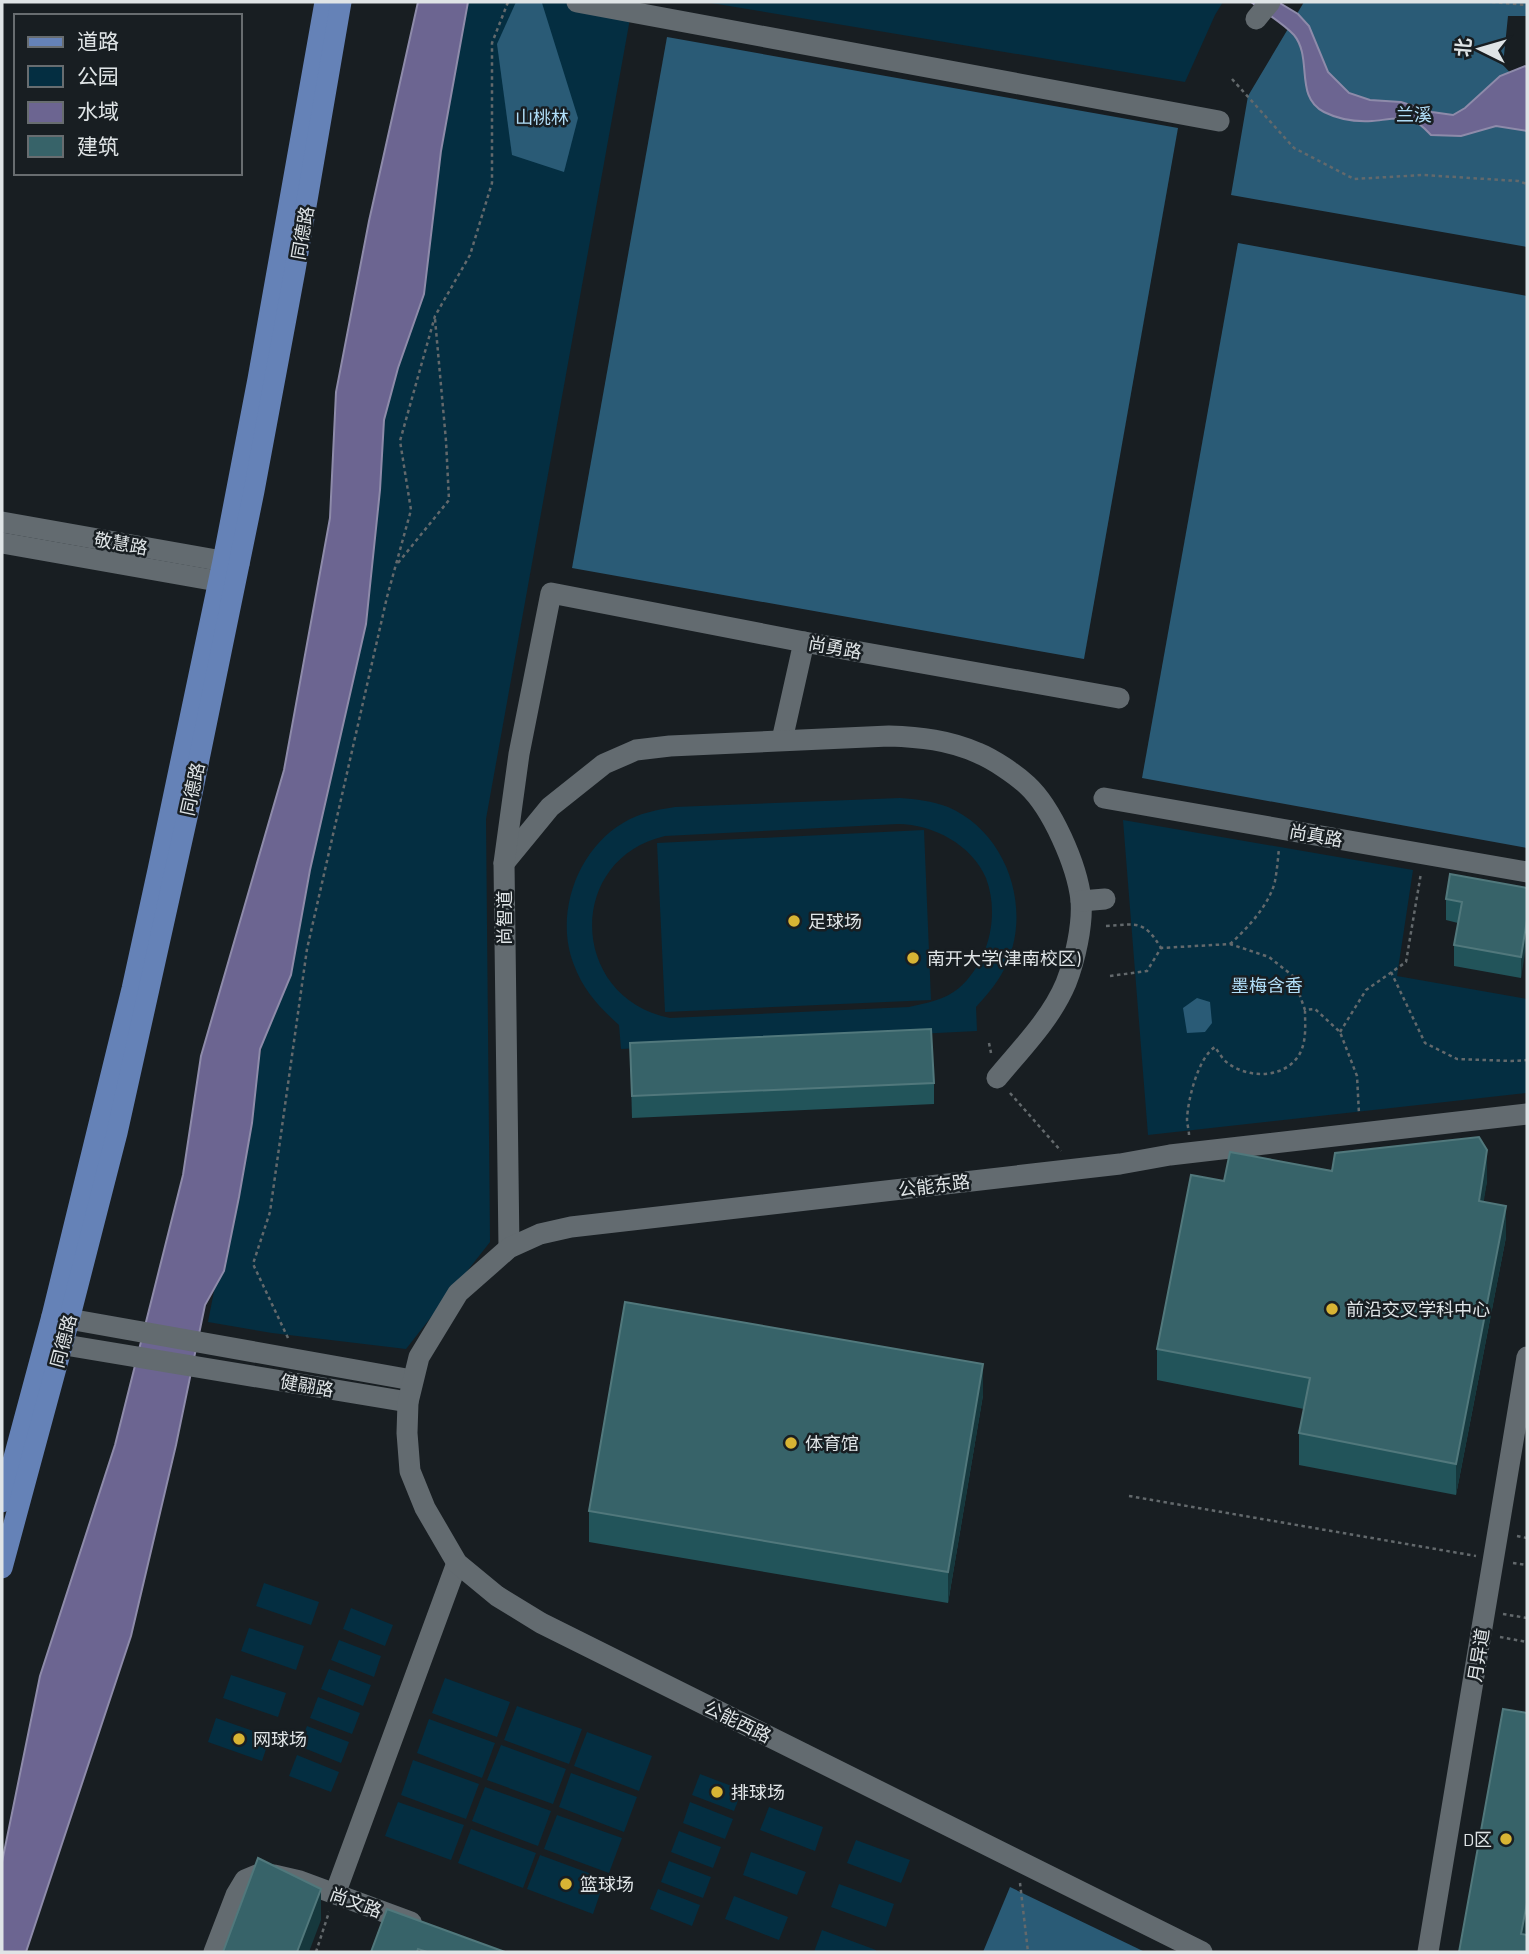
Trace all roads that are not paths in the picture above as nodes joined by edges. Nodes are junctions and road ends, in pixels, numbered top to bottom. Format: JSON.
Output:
{"nodes":[{"id":1,"x":325,"y":2,"type":"edge"},
{"id":2,"x":341,"y":2,"type":"edge"},
{"id":3,"x":577,"y":2,"type":"edge"},
{"id":4,"x":1270,"y":2,"type":"edge"},
{"id":5,"x":1256,"y":19,"type":"dead end"},
{"id":6,"x":1219,"y":121,"type":"dead end"},
{"id":7,"x":2,"y":522,"type":"edge"},
{"id":8,"x":2,"y":543,"type":"edge"},
{"id":9,"x":229,"y":573,"type":"junction"},
{"id":10,"x":551,"y":593,"type":"joint"},
{"id":11,"x":804,"y":642,"type":"junction"},
{"id":12,"x":1119,"y":698,"type":"dead end"},
{"id":13,"x":782,"y":740,"type":"junction"},
{"id":14,"x":1104,"y":799,"type":"dead end"},
{"id":15,"x":504,"y":863,"type":"junction"},
{"id":16,"x":1527,"y":872,"type":"edge"},
{"id":17,"x":1105,"y":899,"type":"dead end"},
{"id":18,"x":1081,"y":901,"type":"junction"},
{"id":19,"x":997,"y":1078,"type":"road end"},
{"id":20,"x":1527,"y":1114,"type":"edge"},
{"id":21,"x":509,"y":1248,"type":"junction"},
{"id":22,"x":61,"y":1318,"type":"junction"},
{"id":23,"x":53,"y":1343,"type":"junction"},
{"id":24,"x":1527,"y":1357,"type":"edge"},
{"id":25,"x":412,"y":1380,"type":"junction"},
{"id":26,"x":408,"y":1402,"type":"junction"},
{"id":27,"x":2,"y":1502,"type":"edge"},
{"id":28,"x":457,"y":1563,"type":"junction"},
{"id":29,"x":2,"y":1568,"type":"edge"},
{"id":30,"x":335,"y":1894,"type":"junction"},
{"id":31,"x":432,"y":1930,"type":"edge"},
{"id":32,"x":214,"y":1952,"type":"edge"},
{"id":33,"x":1202,"y":1952,"type":"edge"},
{"id":34,"x":1428,"y":1952,"type":"edge"}],
"edges":[{"from":1,"to":9,"type":"main road","name":"同德路"},
{"from":2,"to":9,"type":"main road","name":"同德路"},
{"from":3,"to":6,"type":"street"},
{"from":4,"to":5,"type":"street"},
{"from":7,"to":9,"type":"street","name":"敬慧路"},
{"from":8,"to":9,"type":"street","name":"敬慧路"},
{"from":9,"to":22,"type":"main road","name":"同德路"},
{"from":10,"to":11,"type":"street","name":"尚勇路"},
{"from":10,"to":15,"type":"street","name":"尚智道"},
{"from":11,"to":12,"type":"street","name":"尚勇路"},
{"from":11,"to":13,"type":"street"},
{"from":13,"to":15,"type":"street"},
{"from":13,"to":18,"type":"street"},
{"from":14,"to":16,"type":"street","name":"尚真路"},
{"from":15,"to":21,"type":"street","name":"尚智道"},
{"from":17,"to":18,"type":"street"},
{"from":18,"to":19,"type":"street"},
{"from":20,"to":21,"type":"street","name":"公能东路"},
{"from":21,"to":25,"type":"street","name":"公能东路"},
{"from":22,"to":23,"type":"main road","name":"同德路"},
{"from":22,"to":25,"type":"street","name":"健翮路"},
{"from":23,"to":26,"type":"street","name":"健翮路"},
{"from":23,"to":27,"type":"main road","name":"同德路"},
{"from":23,"to":29,"type":"main road","name":"同德路"},
{"from":24,"to":34,"type":"street","name":"月异道"},
{"from":25,"to":26,"type":"street","name":"公能西路"},
{"from":26,"to":28,"type":"street","name":"公能西路"},
{"from":28,"to":30,"type":"street"},
{"from":28,"to":33,"type":"street","name":"公能西路"},
{"from":30,"to":31,"type":"street","name":"尚文路"},
{"from":30,"to":32,"type":"street","name":"尚文路"}]}
